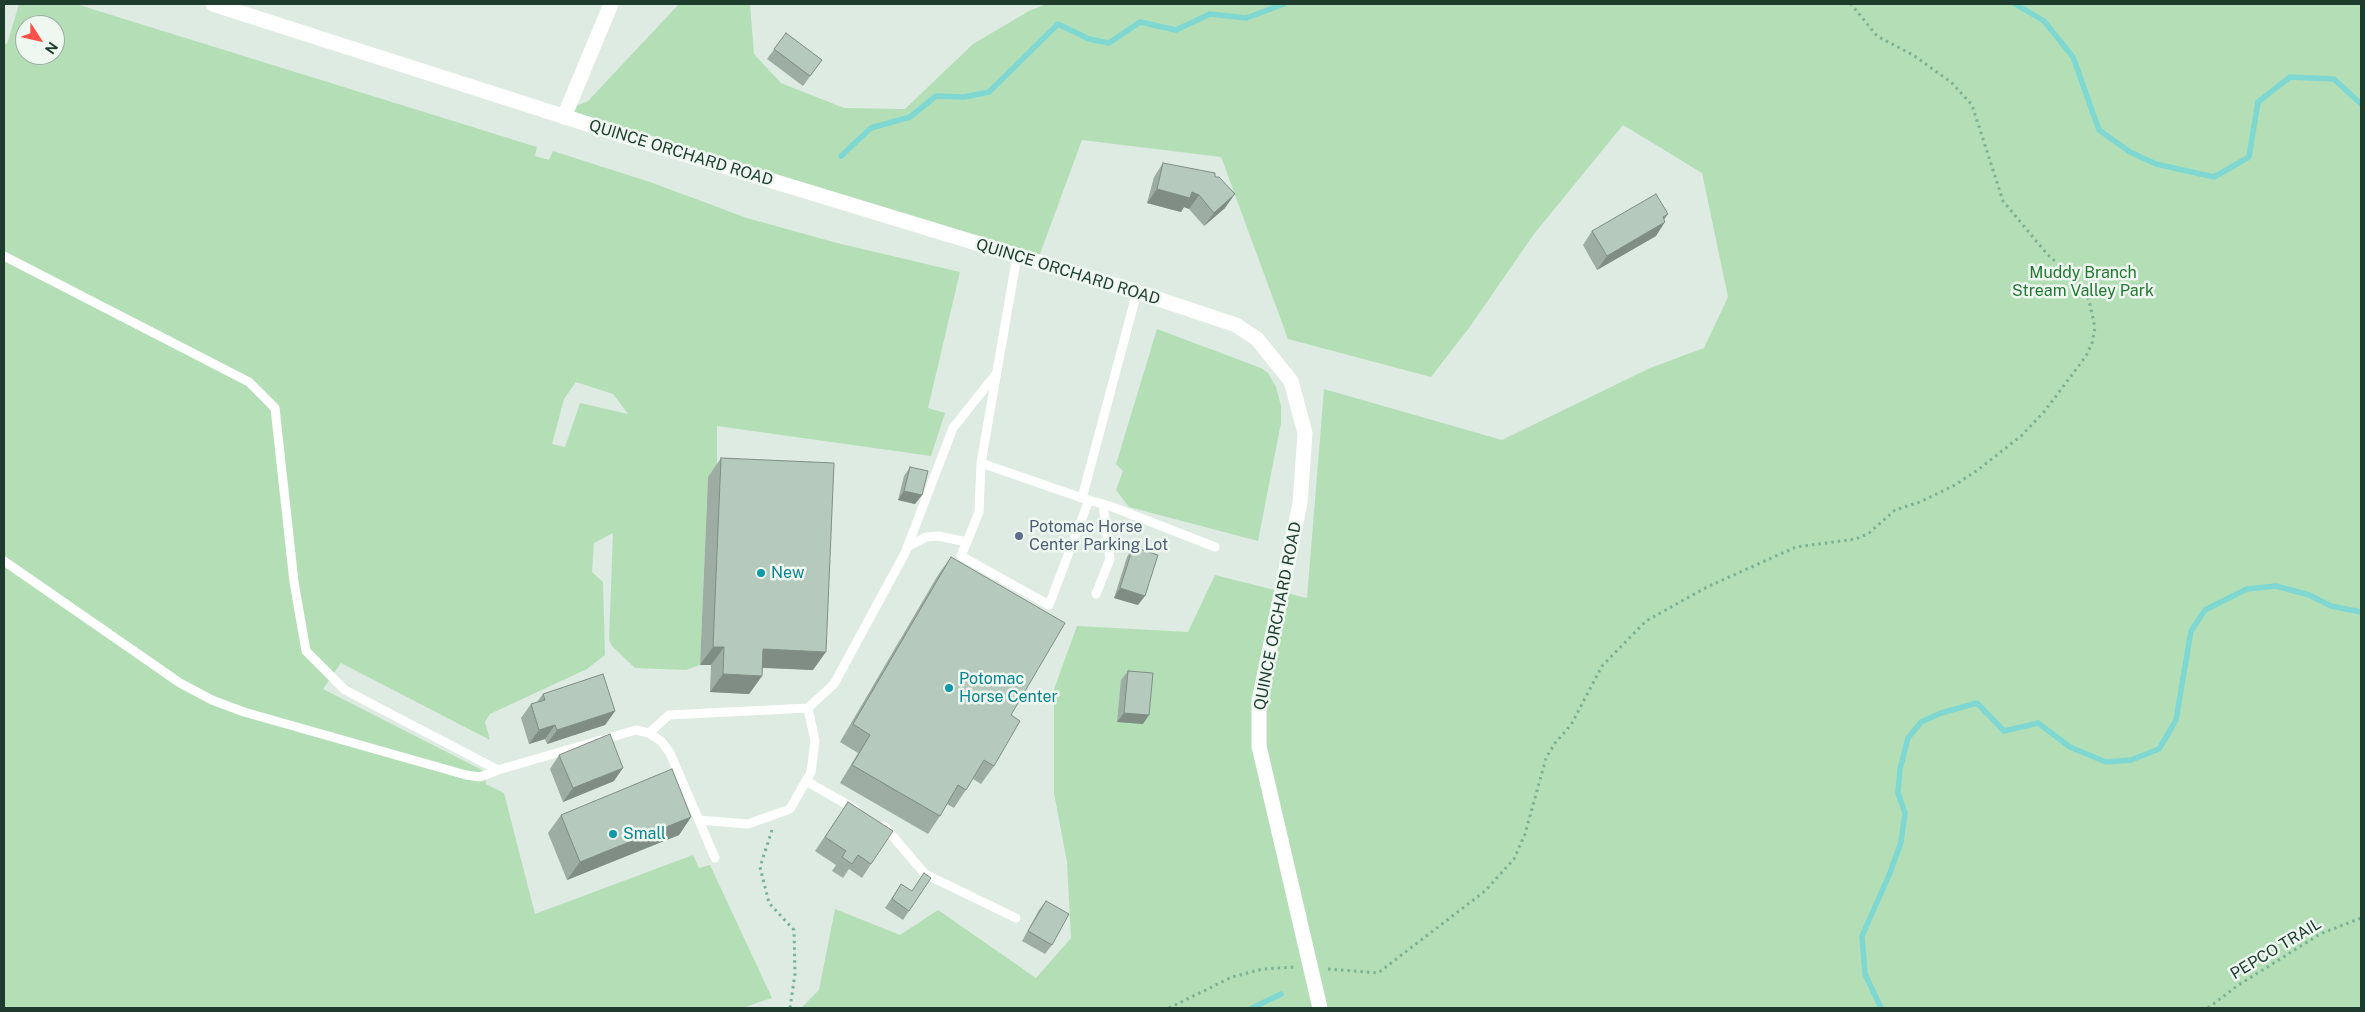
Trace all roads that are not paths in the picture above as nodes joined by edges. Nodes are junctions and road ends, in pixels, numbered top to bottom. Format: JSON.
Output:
{"nodes":[{"id":1,"x":213,"y":4,"type":"edge"},
{"id":2,"x":611,"y":4,"type":"edge"},
{"id":3,"x":564,"y":117,"type":"junction"},
{"id":4,"x":4,"y":256,"type":"edge"},
{"id":5,"x":1016,"y":256,"type":"junction"},
{"id":6,"x":1137,"y":292,"type":"junction"},
{"id":7,"x":996,"y":374,"type":"junction"},
{"id":8,"x":981,"y":463,"type":"junction"},
{"id":9,"x":1086,"y":499,"type":"junction"},
{"id":10,"x":1103,"y":504,"type":"junction"},
{"id":11,"x":967,"y":542,"type":"junction"},
{"id":12,"x":907,"y":547,"type":"junction"},
{"id":13,"x":1215,"y":547,"type":"dead end"},
{"id":14,"x":4,"y":561,"type":"edge"},
{"id":15,"x":1096,"y":594,"type":"dead end"},
{"id":16,"x":808,"y":708,"type":"junction"},
{"id":17,"x":649,"y":733,"type":"junction"},
{"id":18,"x":498,"y":770,"type":"junction"},
{"id":19,"x":806,"y":781,"type":"junction"},
{"id":20,"x":863,"y":814,"type":"edge"},
{"id":21,"x":699,"y":820,"type":"junction"},
{"id":22,"x":880,"y":824,"type":"edge"},
{"id":23,"x":715,"y":858,"type":"dead end"},
{"id":24,"x":1016,"y":918,"type":"dead end"},
{"id":25,"x":1320,"y":1008,"type":"edge"}],
"edges":[{"from":1,"to":3,"type":"street","name":"QUINCE ORCHARD ROAD"},
{"from":2,"to":3,"type":"street"},
{"from":3,"to":5,"type":"street","name":"QUINCE ORCHARD ROAD"},
{"from":4,"to":18,"type":"lane"},
{"from":5,"to":6,"type":"street","name":"QUINCE ORCHARD ROAD"},
{"from":5,"to":7,"type":"lane"},
{"from":6,"to":9,"type":"lane"},
{"from":6,"to":25,"type":"street","name":"QUINCE ORCHARD ROAD"},
{"from":7,"to":8,"type":"lane"},
{"from":7,"to":12,"type":"lane"},
{"from":8,"to":9,"type":"lane"},
{"from":8,"to":11,"type":"lane"},
{"from":9,"to":10,"type":"lane"},
{"from":9,"to":11,"type":"lane"},
{"from":10,"to":13,"type":"lane"},
{"from":10,"to":15,"type":"lane"},
{"from":11,"to":12,"type":"lane"},
{"from":12,"to":16,"type":"lane"},
{"from":14,"to":18,"type":"lane"},
{"from":16,"to":17,"type":"lane"},
{"from":16,"to":19,"type":"lane"},
{"from":17,"to":18,"type":"lane"},
{"from":17,"to":21,"type":"lane"},
{"from":19,"to":20,"type":"lane"},
{"from":19,"to":21,"type":"lane"},
{"from":21,"to":23,"type":"lane"},
{"from":22,"to":24,"type":"lane"}]}
